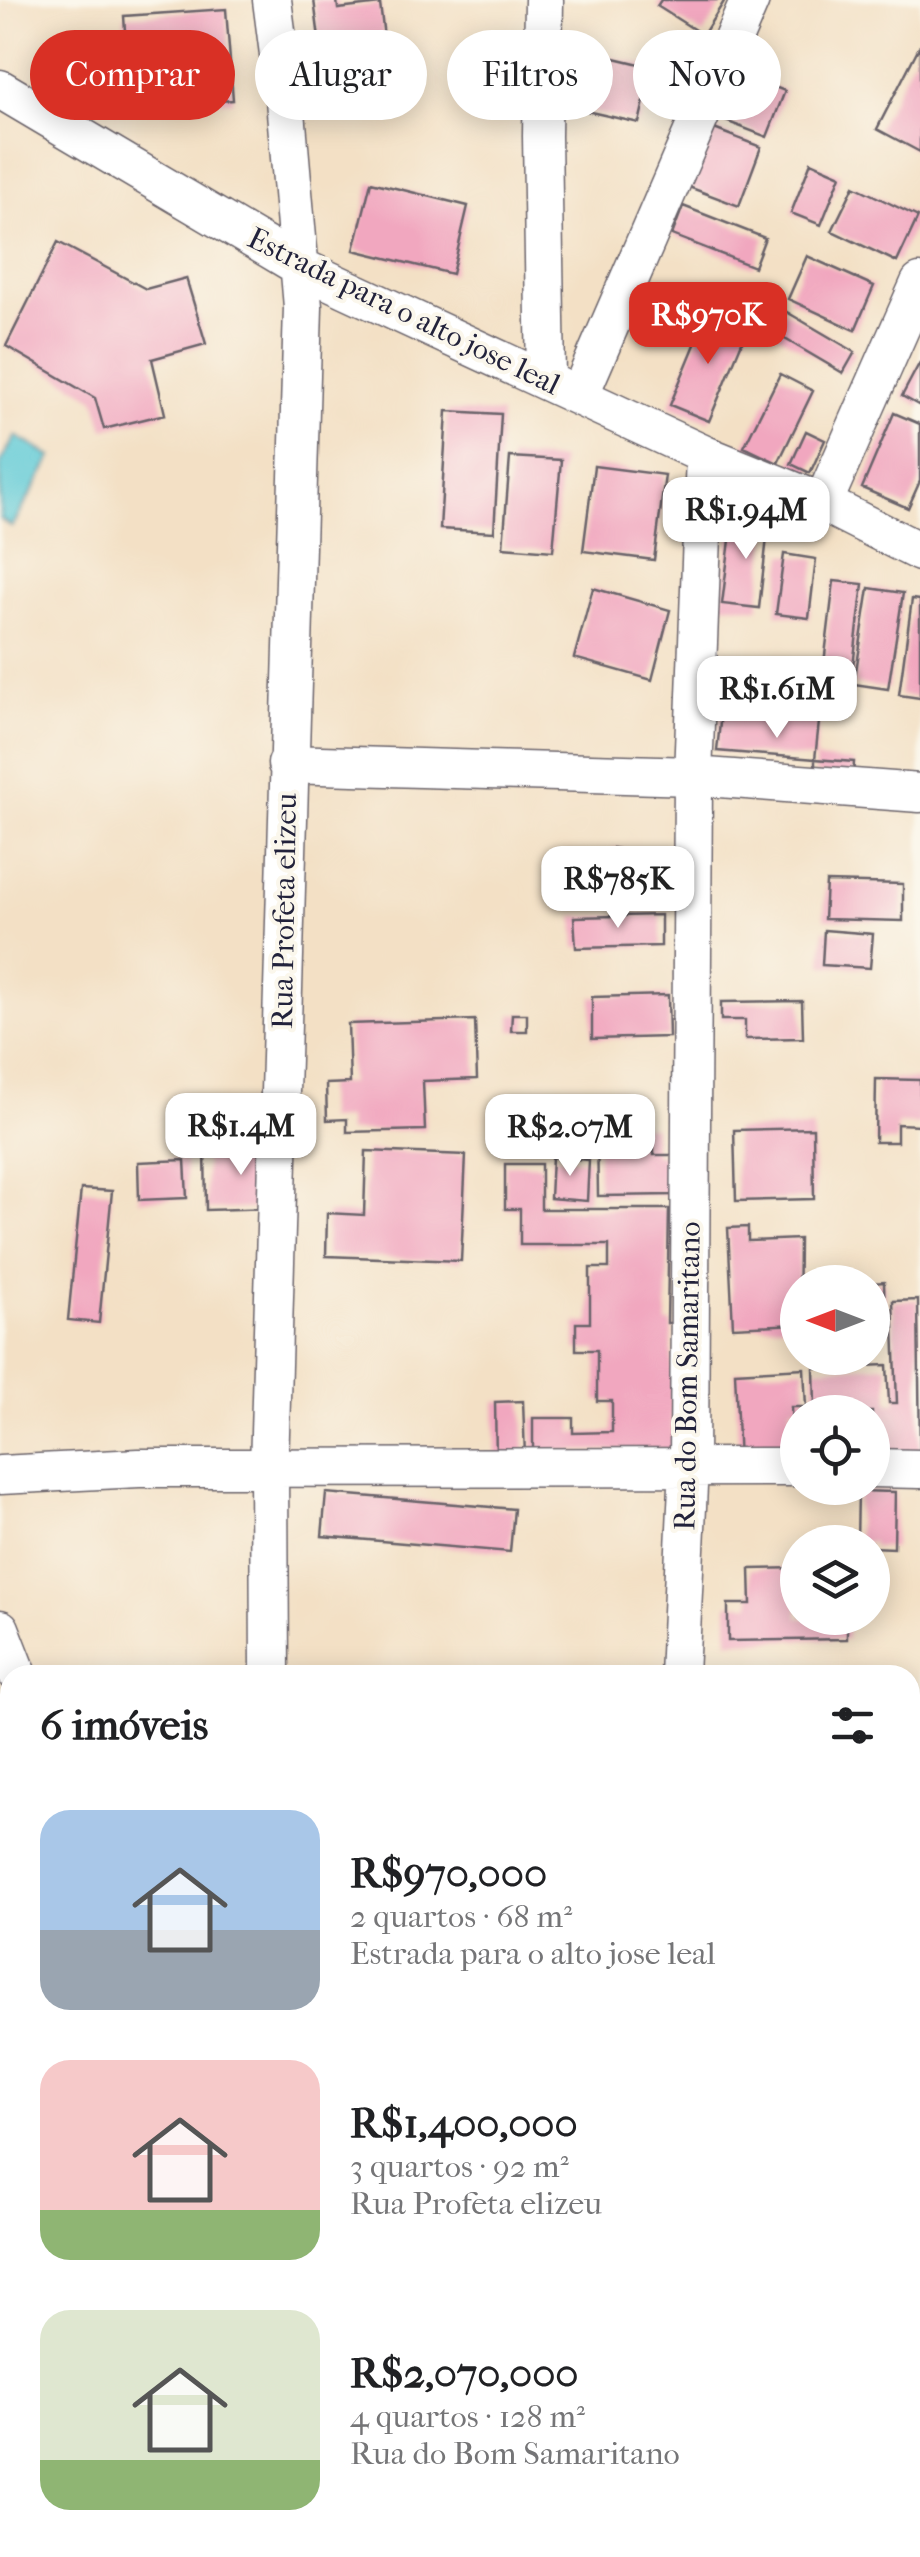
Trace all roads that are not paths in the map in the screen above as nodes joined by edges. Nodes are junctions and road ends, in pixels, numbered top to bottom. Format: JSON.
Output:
{"nodes":[{"id":1,"x":272,"y":0,"type":"edge"},
{"id":2,"x":544,"y":0,"type":"edge"},
{"id":3,"x":750,"y":0,"type":"edge"},
{"id":4,"x":0,"y":89,"type":"edge"},
{"id":5,"x":302,"y":268,"type":"junction"},
{"id":6,"x":920,"y":283,"type":"edge"},
{"id":7,"x":563,"y":388,"type":"junction"},
{"id":8,"x":705,"y":455,"type":"junction"},
{"id":9,"x":822,"y":503,"type":"junction"},
{"id":10,"x":920,"y":552,"type":"edge"},
{"id":11,"x":288,"y":764,"type":"junction"},
{"id":12,"x":692,"y":776,"type":"junction"},
{"id":13,"x":920,"y":793,"type":"edge"},
{"id":14,"x":689,"y":1465,"type":"junction"},
{"id":15,"x":269,"y":1467,"type":"junction"},
{"id":16,"x":780,"y":1467,"type":"edge"},
{"id":17,"x":890,"y":1468,"type":"edge"},
{"id":18,"x":920,"y":1469,"type":"edge"},
{"id":19,"x":0,"y":1475,"type":"edge"},
{"id":20,"x":0,"y":1630,"type":"edge"},
{"id":21,"x":14,"y":1665,"type":"edge"},
{"id":22,"x":270,"y":1665,"type":"edge"},
{"id":23,"x":679,"y":1665,"type":"edge"}],
"edges":[{"from":1,"to":5,"type":"street","name":"Rua Profeta elizeu"},
{"from":2,"to":7,"type":"street"},
{"from":3,"to":7,"type":"street"},
{"from":4,"to":5,"type":"street","name":"Estrada para o alto jose leal"},
{"from":5,"to":7,"type":"street","name":"Estrada para o alto jose leal"},
{"from":5,"to":11,"type":"street","name":"Rua Profeta elizeu"},
{"from":6,"to":9,"type":"street"},
{"from":7,"to":8,"type":"street","name":"Estrada para o alto jose leal"},
{"from":8,"to":9,"type":"street","name":"Estrada para o alto jose leal"},
{"from":8,"to":12,"type":"street"},
{"from":9,"to":10,"type":"street","name":"Estrada para o alto jose leal"},
{"from":11,"to":12,"type":"street"},
{"from":11,"to":15,"type":"street","name":"Rua Profeta elizeu"},
{"from":12,"to":13,"type":"street"},
{"from":12,"to":14,"type":"street","name":"Rua do Bom Samaritano"},
{"from":14,"to":15,"type":"street"},
{"from":14,"to":16,"type":"street"},
{"from":14,"to":23,"type":"street","name":"Rua do Bom Samaritano"},
{"from":15,"to":19,"type":"street"},
{"from":15,"to":22,"type":"street","name":"Rua Profeta elizeu"},
{"from":17,"to":18,"type":"street"},
{"from":20,"to":21,"type":"street"}]}
